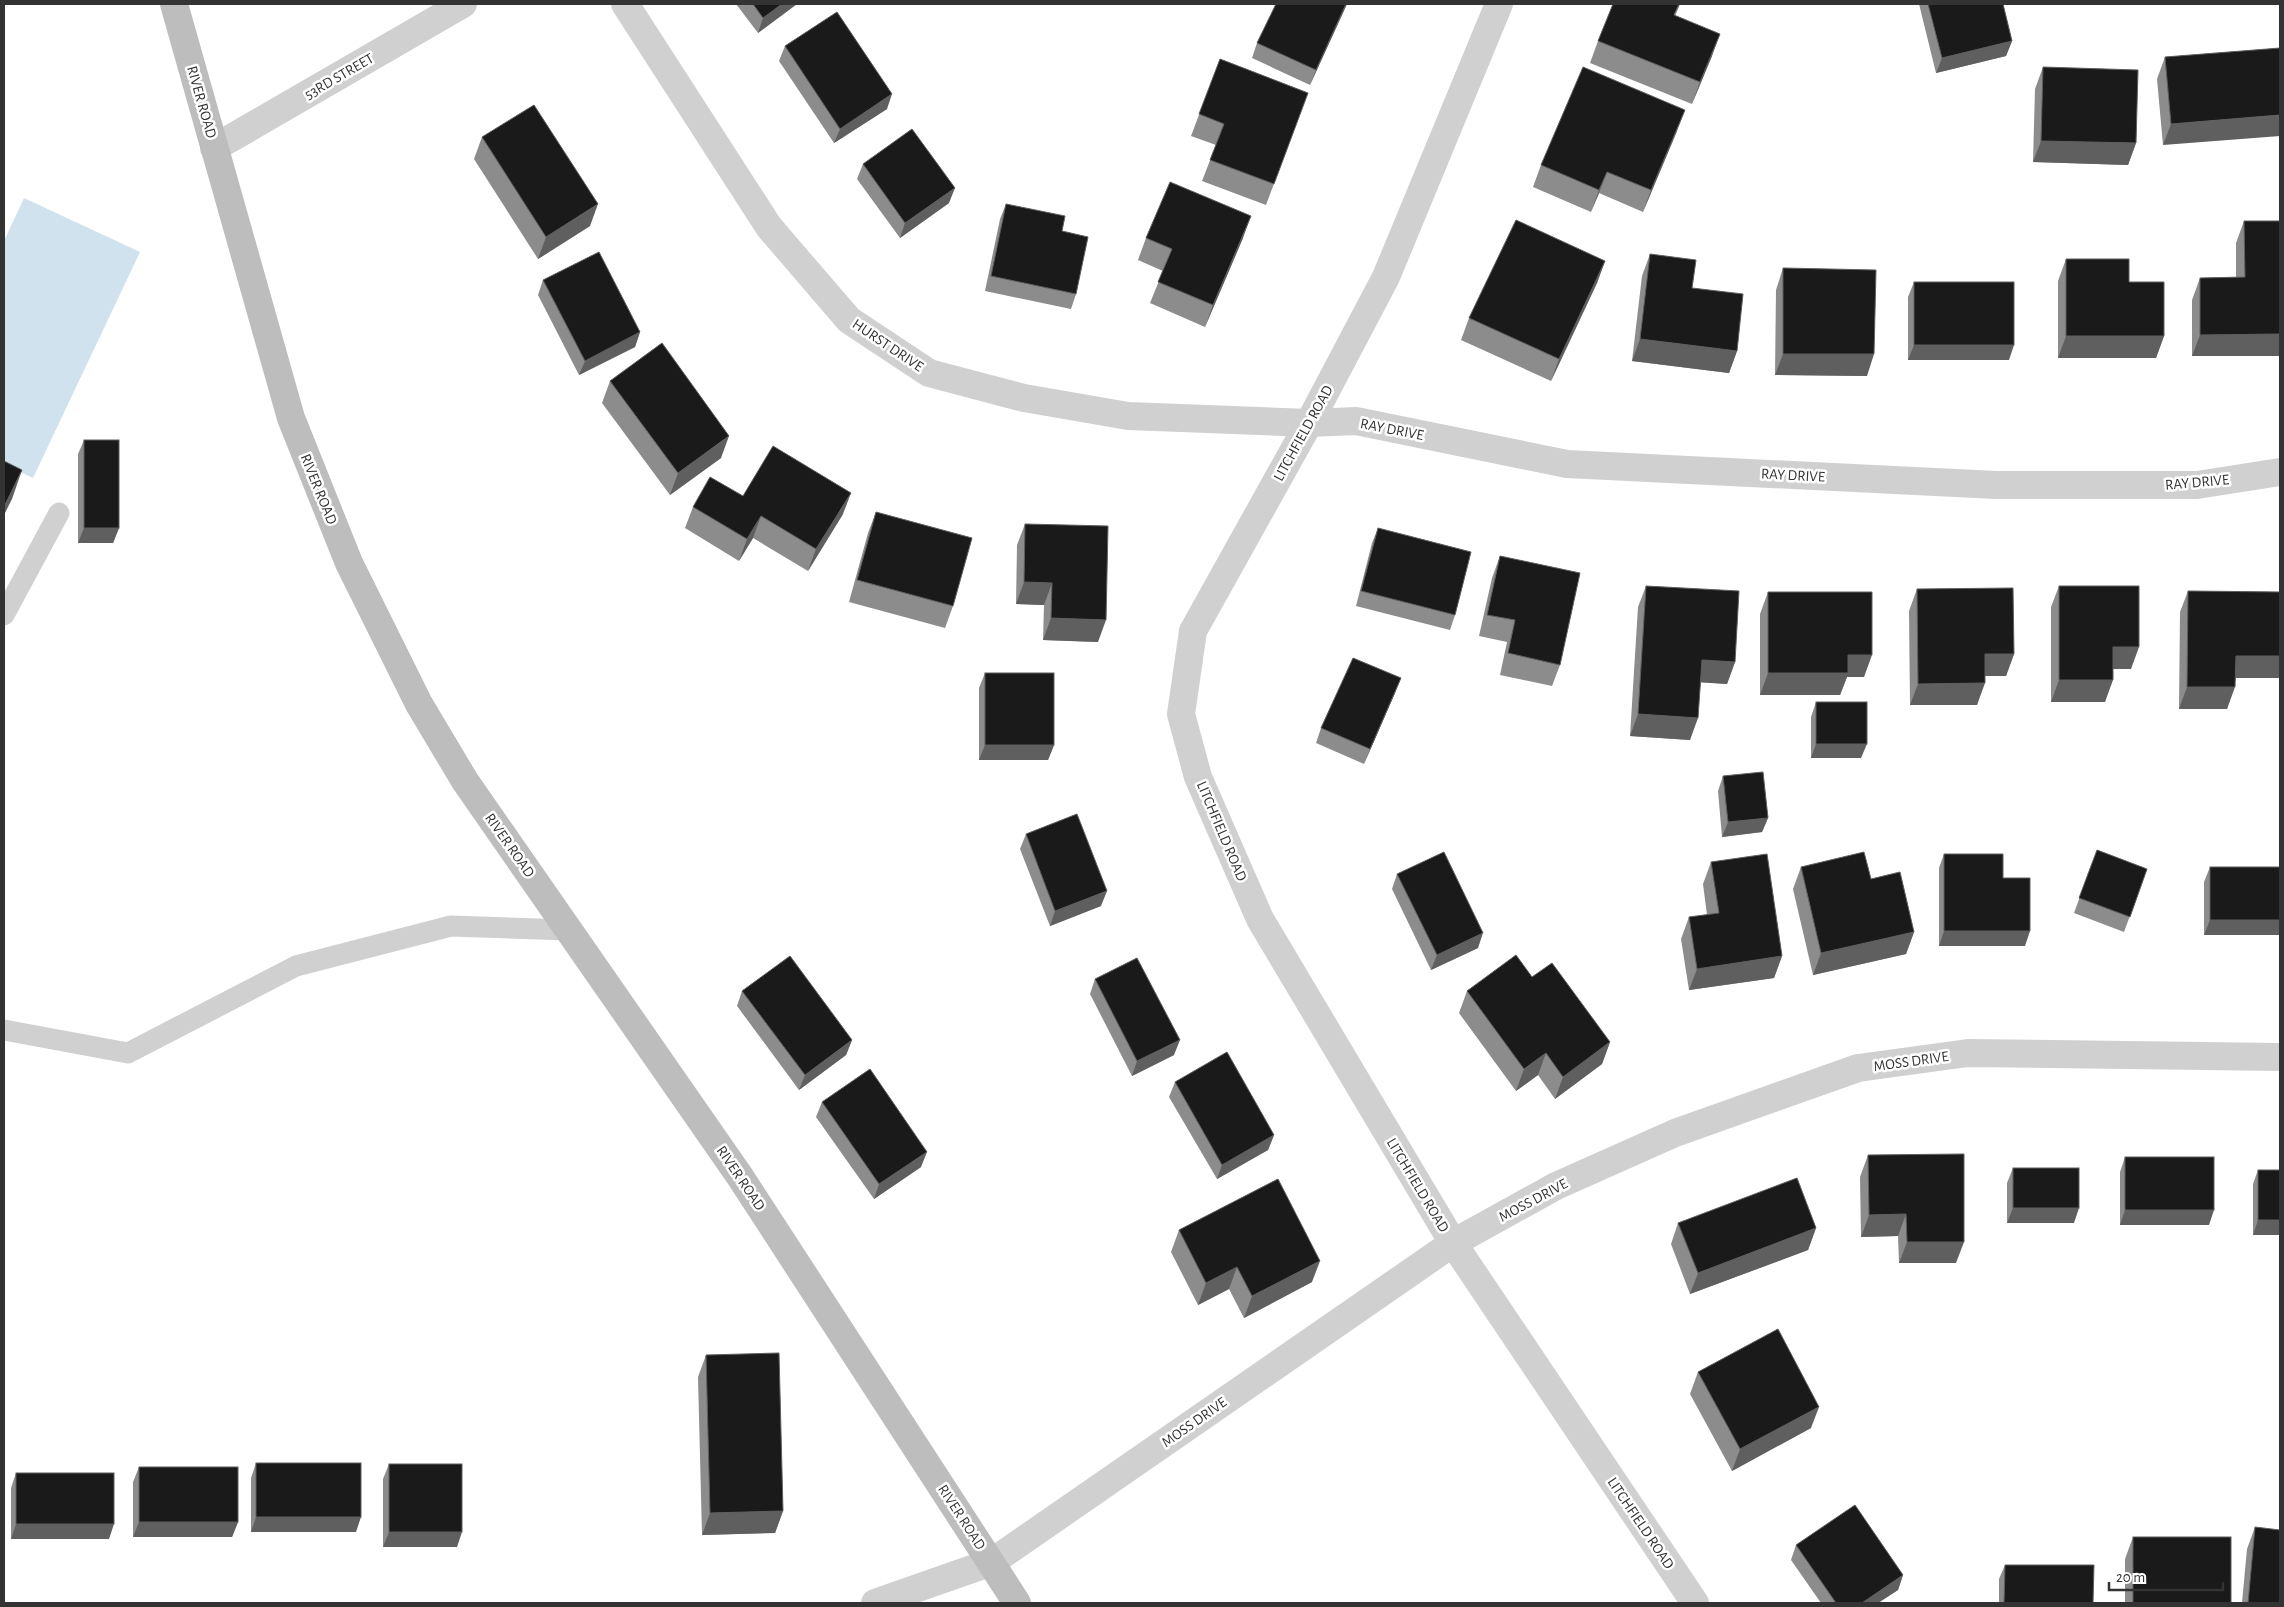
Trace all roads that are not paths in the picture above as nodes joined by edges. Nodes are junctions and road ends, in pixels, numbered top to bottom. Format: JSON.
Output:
{"nodes":[{"id":1,"x":174,"y":4,"type":"edge"},
{"id":2,"x":463,"y":4,"type":"edge"},
{"id":3,"x":625,"y":4,"type":"edge"},
{"id":4,"x":1499,"y":4,"type":"edge"},
{"id":5,"x":214,"y":148,"type":"junction"},
{"id":6,"x":1308,"y":424,"type":"junction"},
{"id":7,"x":2280,"y":472,"type":"edge"},
{"id":8,"x":59,"y":513,"type":"dead end"},
{"id":9,"x":4,"y":615,"type":"edge"},
{"id":10,"x":569,"y":930,"type":"junction"},
{"id":11,"x":4,"y":1030,"type":"edge"},
{"id":12,"x":2280,"y":1057,"type":"edge"},
{"id":13,"x":1453,"y":1243,"type":"junction"},
{"id":14,"x":992,"y":1562,"type":"junction"},
{"id":15,"x":875,"y":1603,"type":"edge"},
{"id":16,"x":1017,"y":1603,"type":"edge"},
{"id":17,"x":1695,"y":1603,"type":"edge"}],
"edges":[{"from":1,"to":5,"type":"main road","name":"RIVER ROAD"},
{"from":2,"to":5,"type":"street","name":"53RD STREET"},
{"from":3,"to":6,"type":"street","name":"HURST DRIVE"},
{"from":4,"to":6,"type":"street","name":"LITCHFIELD ROAD"},
{"from":5,"to":10,"type":"main road","name":"RIVER ROAD"},
{"from":6,"to":7,"type":"street","name":"RAY DRIVE"},
{"from":6,"to":13,"type":"street","name":"LITCHFIELD ROAD"},
{"from":8,"to":9,"type":"lane"},
{"from":10,"to":11,"type":"lane"},
{"from":10,"to":14,"type":"main road","name":"RIVER ROAD"},
{"from":12,"to":13,"type":"street","name":"MOSS DRIVE"},
{"from":13,"to":14,"type":"street","name":"MOSS DRIVE"},
{"from":13,"to":17,"type":"street","name":"LITCHFIELD ROAD"},
{"from":14,"to":15,"type":"street","name":"MOSS DRIVE"},
{"from":14,"to":16,"type":"main road","name":"RIVER ROAD"}]}
